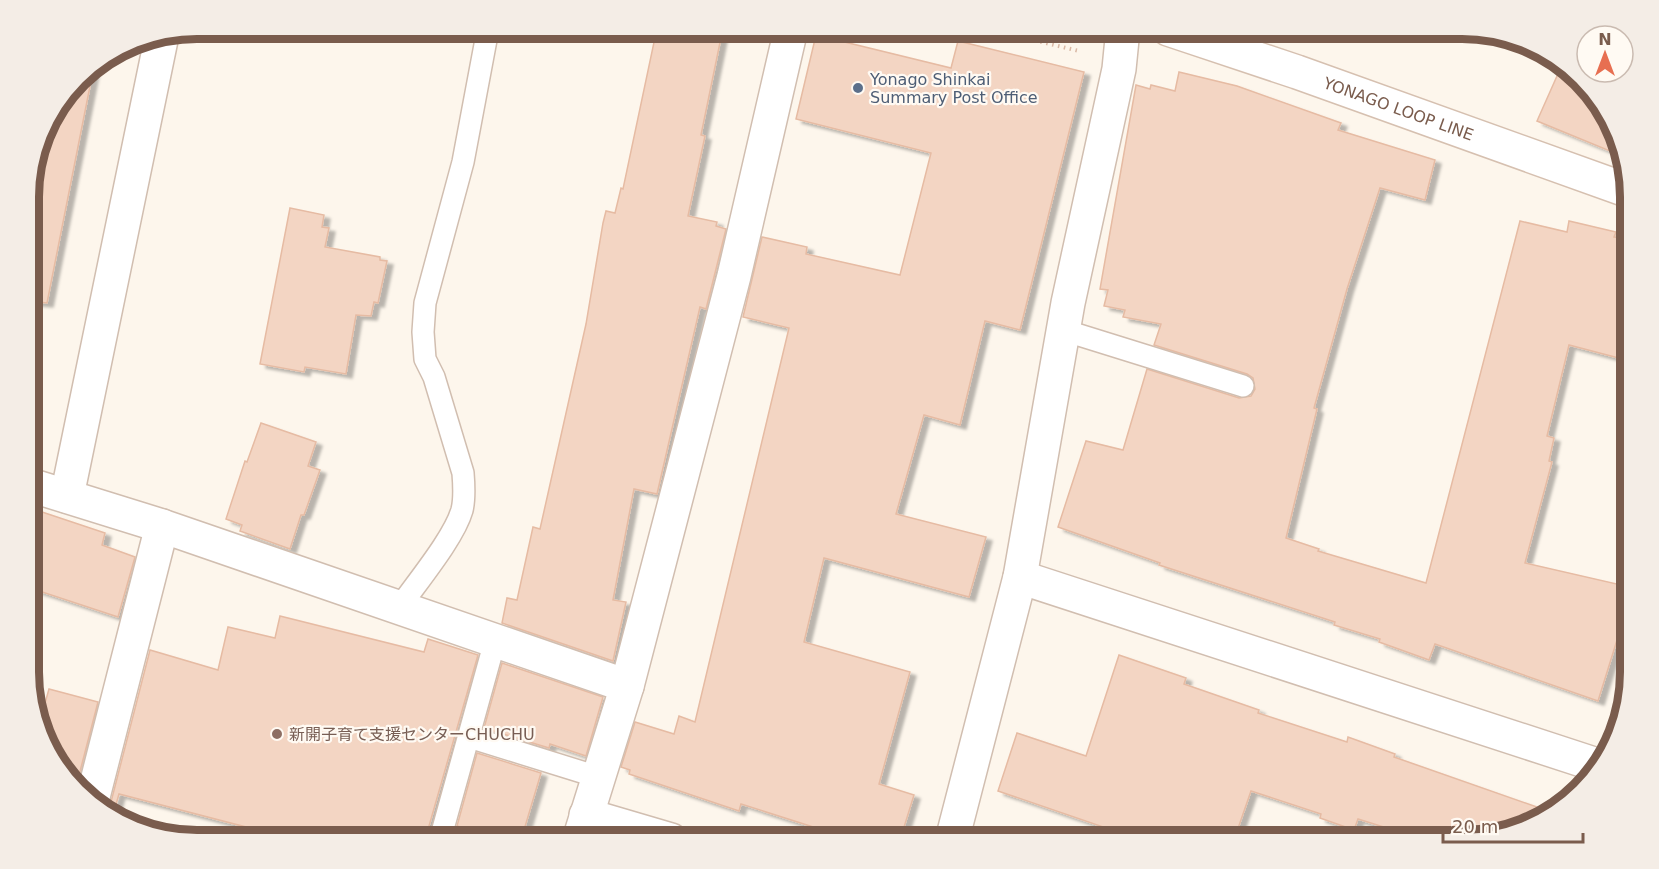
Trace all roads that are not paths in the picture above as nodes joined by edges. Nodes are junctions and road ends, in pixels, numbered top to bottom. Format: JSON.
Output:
{"nodes":[{"id":1,"x":486,"y":39,"type":"edge"},
{"id":2,"x":788,"y":39,"type":"edge"},
{"id":3,"x":1122,"y":39,"type":"edge"},
{"id":4,"x":1200,"y":39,"type":"edge"},
{"id":5,"x":160,"y":43,"type":"edge"},
{"id":6,"x":1620,"y":188,"type":"edge"},
{"id":7,"x":1063,"y":330,"type":"junction"},
{"id":8,"x":1243,"y":386,"type":"dead end"},
{"id":9,"x":39,"y":488,"type":"edge"},
{"id":10,"x":66,"y":496,"type":"junction"},
{"id":11,"x":162,"y":526,"type":"junction"},
{"id":12,"x":1020,"y":578,"type":"junction"},
{"id":13,"x":399,"y":608,"type":"junction"},
{"id":14,"x":495,"y":641,"type":"junction"},
{"id":15,"x":627,"y":686,"type":"junction"},
{"id":16,"x":469,"y":736,"type":"junction"},
{"id":17,"x":1591,"y":763,"type":"edge"},
{"id":18,"x":598,"y":777,"type":"junction"},
{"id":19,"x":94,"y":792,"type":"edge"},
{"id":20,"x":583,"y":827,"type":"edge"},
{"id":21,"x":443,"y":830,"type":"edge"},
{"id":22,"x":603,"y":830,"type":"edge"},
{"id":23,"x":955,"y":830,"type":"edge"}],
"edges":[{"from":1,"to":13,"type":"lane"},
{"from":2,"to":15,"type":"street"},
{"from":3,"to":7,"type":"street"},
{"from":4,"to":6,"type":"street","name":"YONAGO LOOP LINE"},
{"from":5,"to":10,"type":"street"},
{"from":7,"to":8,"type":"lane"},
{"from":7,"to":12,"type":"street"},
{"from":9,"to":10,"type":"street"},
{"from":10,"to":11,"type":"street"},
{"from":11,"to":13,"type":"street"},
{"from":11,"to":19,"type":"street"},
{"from":12,"to":17,"type":"street"},
{"from":12,"to":23,"type":"street"},
{"from":13,"to":14,"type":"street"},
{"from":14,"to":15,"type":"street"},
{"from":14,"to":16,"type":"lane"},
{"from":15,"to":18,"type":"street"},
{"from":16,"to":18,"type":"lane"},
{"from":16,"to":21,"type":"lane"},
{"from":18,"to":20,"type":"street"},
{"from":20,"to":22,"type":"street"}]}
